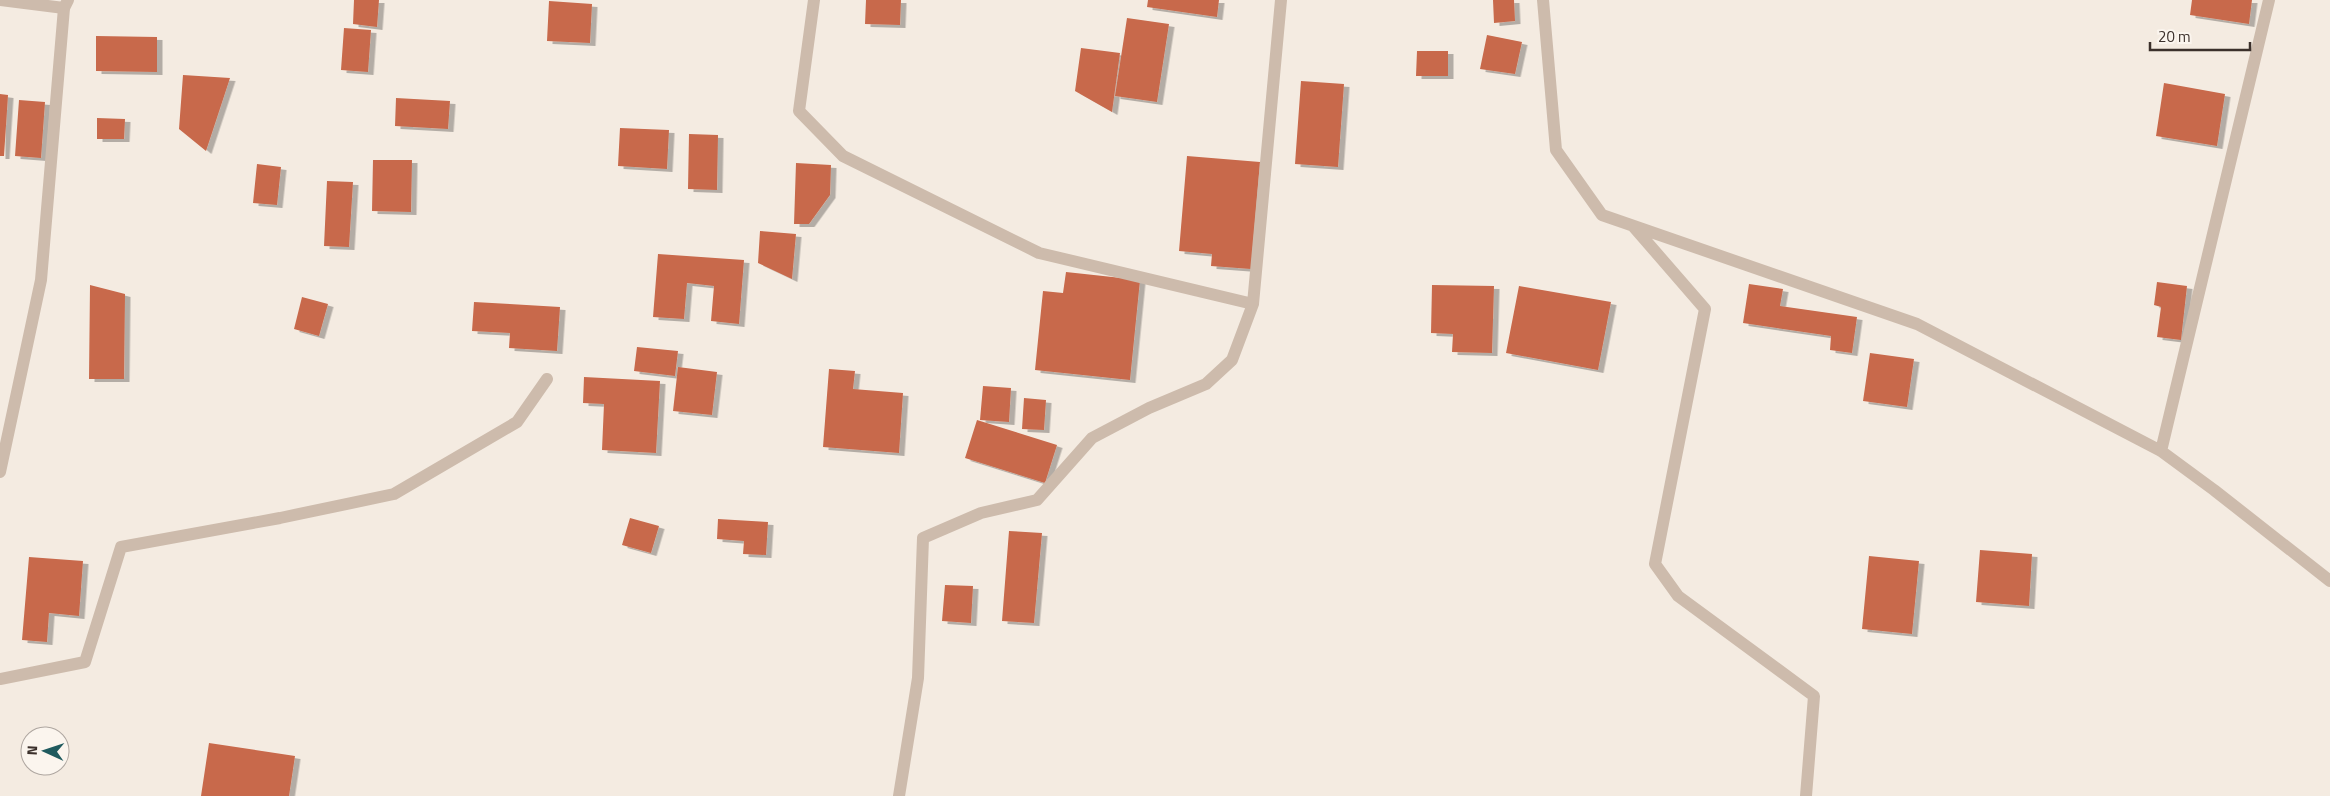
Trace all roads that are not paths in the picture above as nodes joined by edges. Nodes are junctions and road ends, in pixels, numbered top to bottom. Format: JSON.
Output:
{"nodes":[{"id":1,"x":0,"y":0,"type":"edge"},
{"id":2,"x":814,"y":0,"type":"edge"},
{"id":3,"x":1281,"y":0,"type":"edge"},
{"id":4,"x":1543,"y":0,"type":"edge"},
{"id":5,"x":2269,"y":0,"type":"edge"},
{"id":6,"x":66,"y":4,"type":"edge"},
{"id":7,"x":1633,"y":226,"type":"junction"},
{"id":8,"x":1254,"y":304,"type":"junction"},
{"id":9,"x":547,"y":379,"type":"dead end"},
{"id":10,"x":2161,"y":451,"type":"junction"},
{"id":11,"x":0,"y":472,"type":"edge"},
{"id":12,"x":2330,"y":581,"type":"edge"},
{"id":13,"x":0,"y":679,"type":"edge"},
{"id":14,"x":899,"y":796,"type":"edge"},
{"id":15,"x":1806,"y":796,"type":"edge"}],
"edges":[{"from":1,"to":6,"type":"street"},
{"from":2,"to":8,"type":"street"},
{"from":3,"to":8,"type":"street"},
{"from":4,"to":7,"type":"street"},
{"from":5,"to":10,"type":"street"},
{"from":6,"to":11,"type":"street"},
{"from":7,"to":10,"type":"street"},
{"from":7,"to":15,"type":"street"},
{"from":8,"to":14,"type":"street"},
{"from":9,"to":13,"type":"street"},
{"from":10,"to":12,"type":"street"}]}
